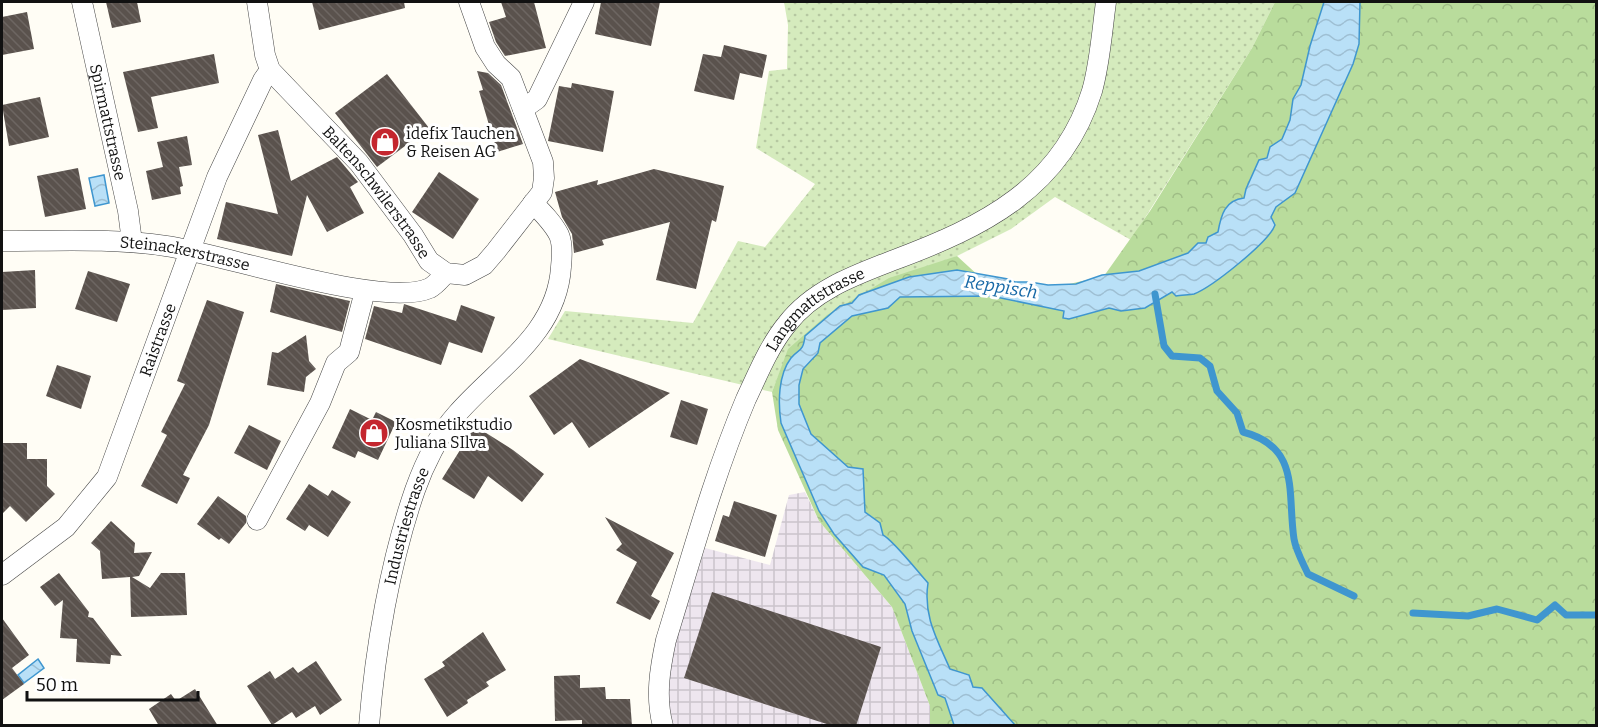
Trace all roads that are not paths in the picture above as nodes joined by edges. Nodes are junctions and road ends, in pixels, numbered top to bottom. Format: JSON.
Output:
{"nodes":[{"id":1,"x":82,"y":2,"type":"edge"},
{"id":2,"x":257,"y":2,"type":"edge"},
{"id":3,"x":469,"y":2,"type":"edge"},
{"id":4,"x":584,"y":2,"type":"edge"},
{"id":5,"x":1106,"y":2,"type":"edge"},
{"id":6,"x":270,"y":70,"type":"junction"},
{"id":7,"x":523,"y":108,"type":"junction"},
{"id":8,"x":533,"y":204,"type":"junction"},
{"id":9,"x":2,"y":241,"type":"edge"},
{"id":10,"x":132,"y":242,"type":"junction"},
{"id":11,"x":192,"y":251,"type":"junction"},
{"id":12,"x":446,"y":273,"type":"junction"},
{"id":13,"x":365,"y":291,"type":"junction"},
{"id":14,"x":257,"y":520,"type":"dead end"},
{"id":15,"x":2,"y":575,"type":"edge"},
{"id":16,"x":369,"y":726,"type":"edge"},
{"id":17,"x":663,"y":726,"type":"edge"}],
"edges":[{"from":1,"to":10,"type":"street","name":"Spirmattstrasse"},
{"from":2,"to":6,"type":"street","name":"Baltenschwilerstrasse"},
{"from":3,"to":7,"type":"street","name":"Baltenschwilerstrasse"},
{"from":4,"to":7,"type":"street"},
{"from":5,"to":17,"type":"street","name":"Langmattstrasse"},
{"from":6,"to":11,"type":"street","name":"Raistrasse"},
{"from":6,"to":12,"type":"street","name":"Baltenschwilerstrasse"},
{"from":7,"to":8,"type":"street","name":"Baltenschwilerstrasse"},
{"from":8,"to":12,"type":"street","name":"Baltenschwilerstrasse"},
{"from":8,"to":16,"type":"street","name":"Industriestrasse"},
{"from":9,"to":10,"type":"street","name":"Steinackerstrasse"},
{"from":10,"to":11,"type":"street","name":"Steinackerstrasse"},
{"from":11,"to":13,"type":"street","name":"Steinackerstrasse"},
{"from":11,"to":15,"type":"street","name":"Raistrasse"},
{"from":12,"to":13,"type":"street","name":"Steinackerstrasse"},
{"from":13,"to":14,"type":"street"}]}
